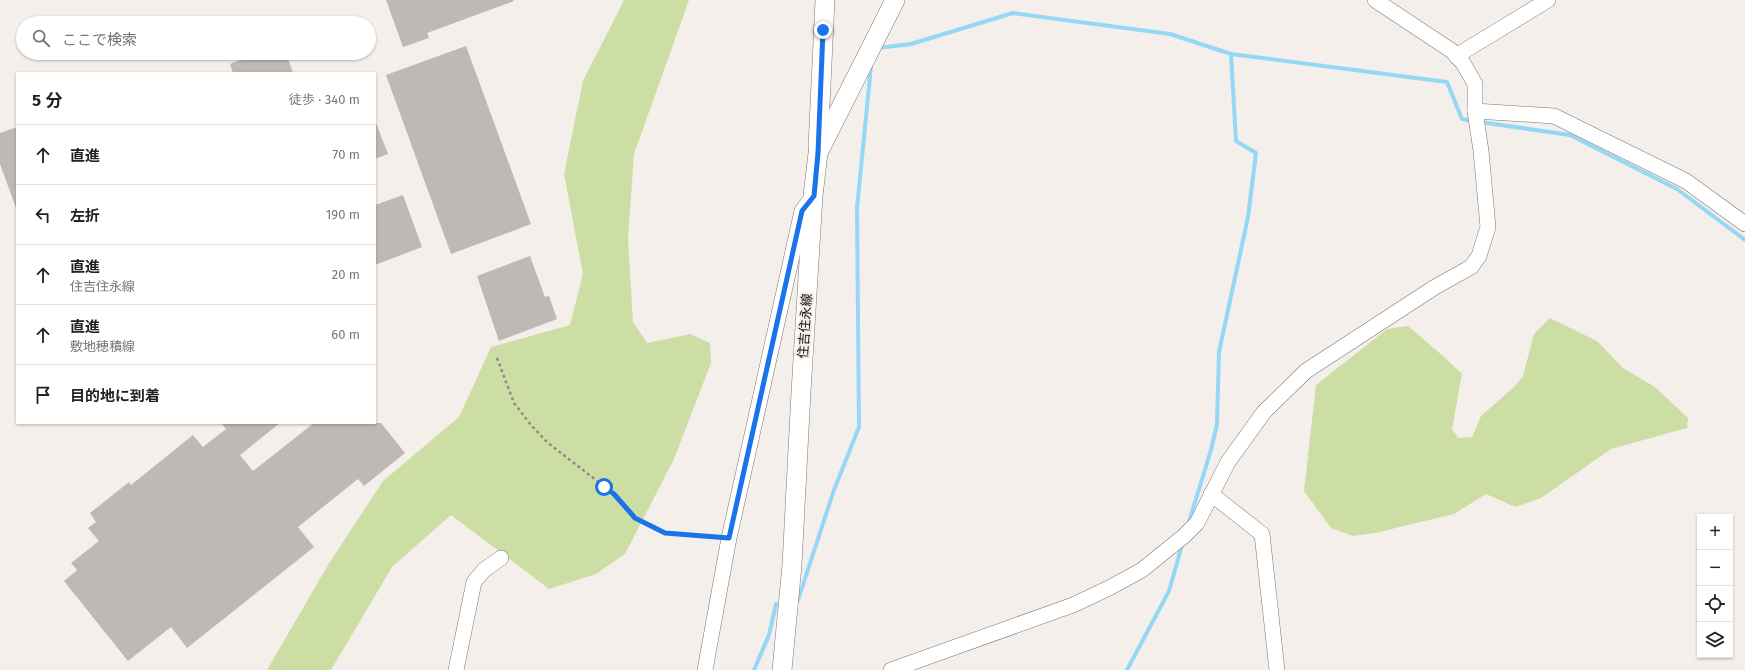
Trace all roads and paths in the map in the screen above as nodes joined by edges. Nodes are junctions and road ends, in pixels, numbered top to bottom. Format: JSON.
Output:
{"nodes":[{"id":1,"x":825,"y":0,"type":"edge"},
{"id":2,"x":895,"y":0,"type":"edge"},
{"id":3,"x":1375,"y":0,"type":"edge"},
{"id":4,"x":1548,"y":0,"type":"edge"},
{"id":5,"x":1456,"y":56,"type":"junction"},
{"id":6,"x":1475,"y":111,"type":"junction"},
{"id":7,"x":818,"y":153,"type":"junction"},
{"id":8,"x":814,"y":196,"type":"junction"},
{"id":9,"x":1745,"y":224,"type":"edge"},
{"id":10,"x":497,"y":358,"type":"dead end"},
{"id":11,"x":1211,"y":494,"type":"junction"},
{"id":12,"x":729,"y":538,"type":"junction"},
{"id":13,"x":500,"y":558,"type":"dead end"},
{"id":14,"x":910,"y":667,"type":"edge"},
{"id":15,"x":456,"y":670,"type":"edge"},
{"id":16,"x":705,"y":670,"type":"edge"},
{"id":17,"x":782,"y":670,"type":"edge"},
{"id":18,"x":891,"y":670,"type":"edge"},
{"id":19,"x":1277,"y":670,"type":"edge"}],
"edges":[{"from":1,"to":7,"type":"main road"},
{"from":2,"to":7,"type":"main road","name":"住吉住永線"},
{"from":3,"to":5,"type":"street"},
{"from":4,"to":5,"type":"street"},
{"from":5,"to":6,"type":"street"},
{"from":6,"to":9,"type":"street"},
{"from":6,"to":11,"type":"street"},
{"from":7,"to":8,"type":"main road","name":"住吉住永線"},
{"from":8,"to":12,"type":"street"},
{"from":8,"to":17,"type":"main road","name":"住吉住永線"},
{"from":10,"to":12,"type":"path"},
{"from":11,"to":14,"type":"street"},
{"from":11,"to":19,"type":"street"},
{"from":12,"to":16,"type":"street"},
{"from":13,"to":15,"type":"street"},
{"from":14,"to":18,"type":"street"}]}
